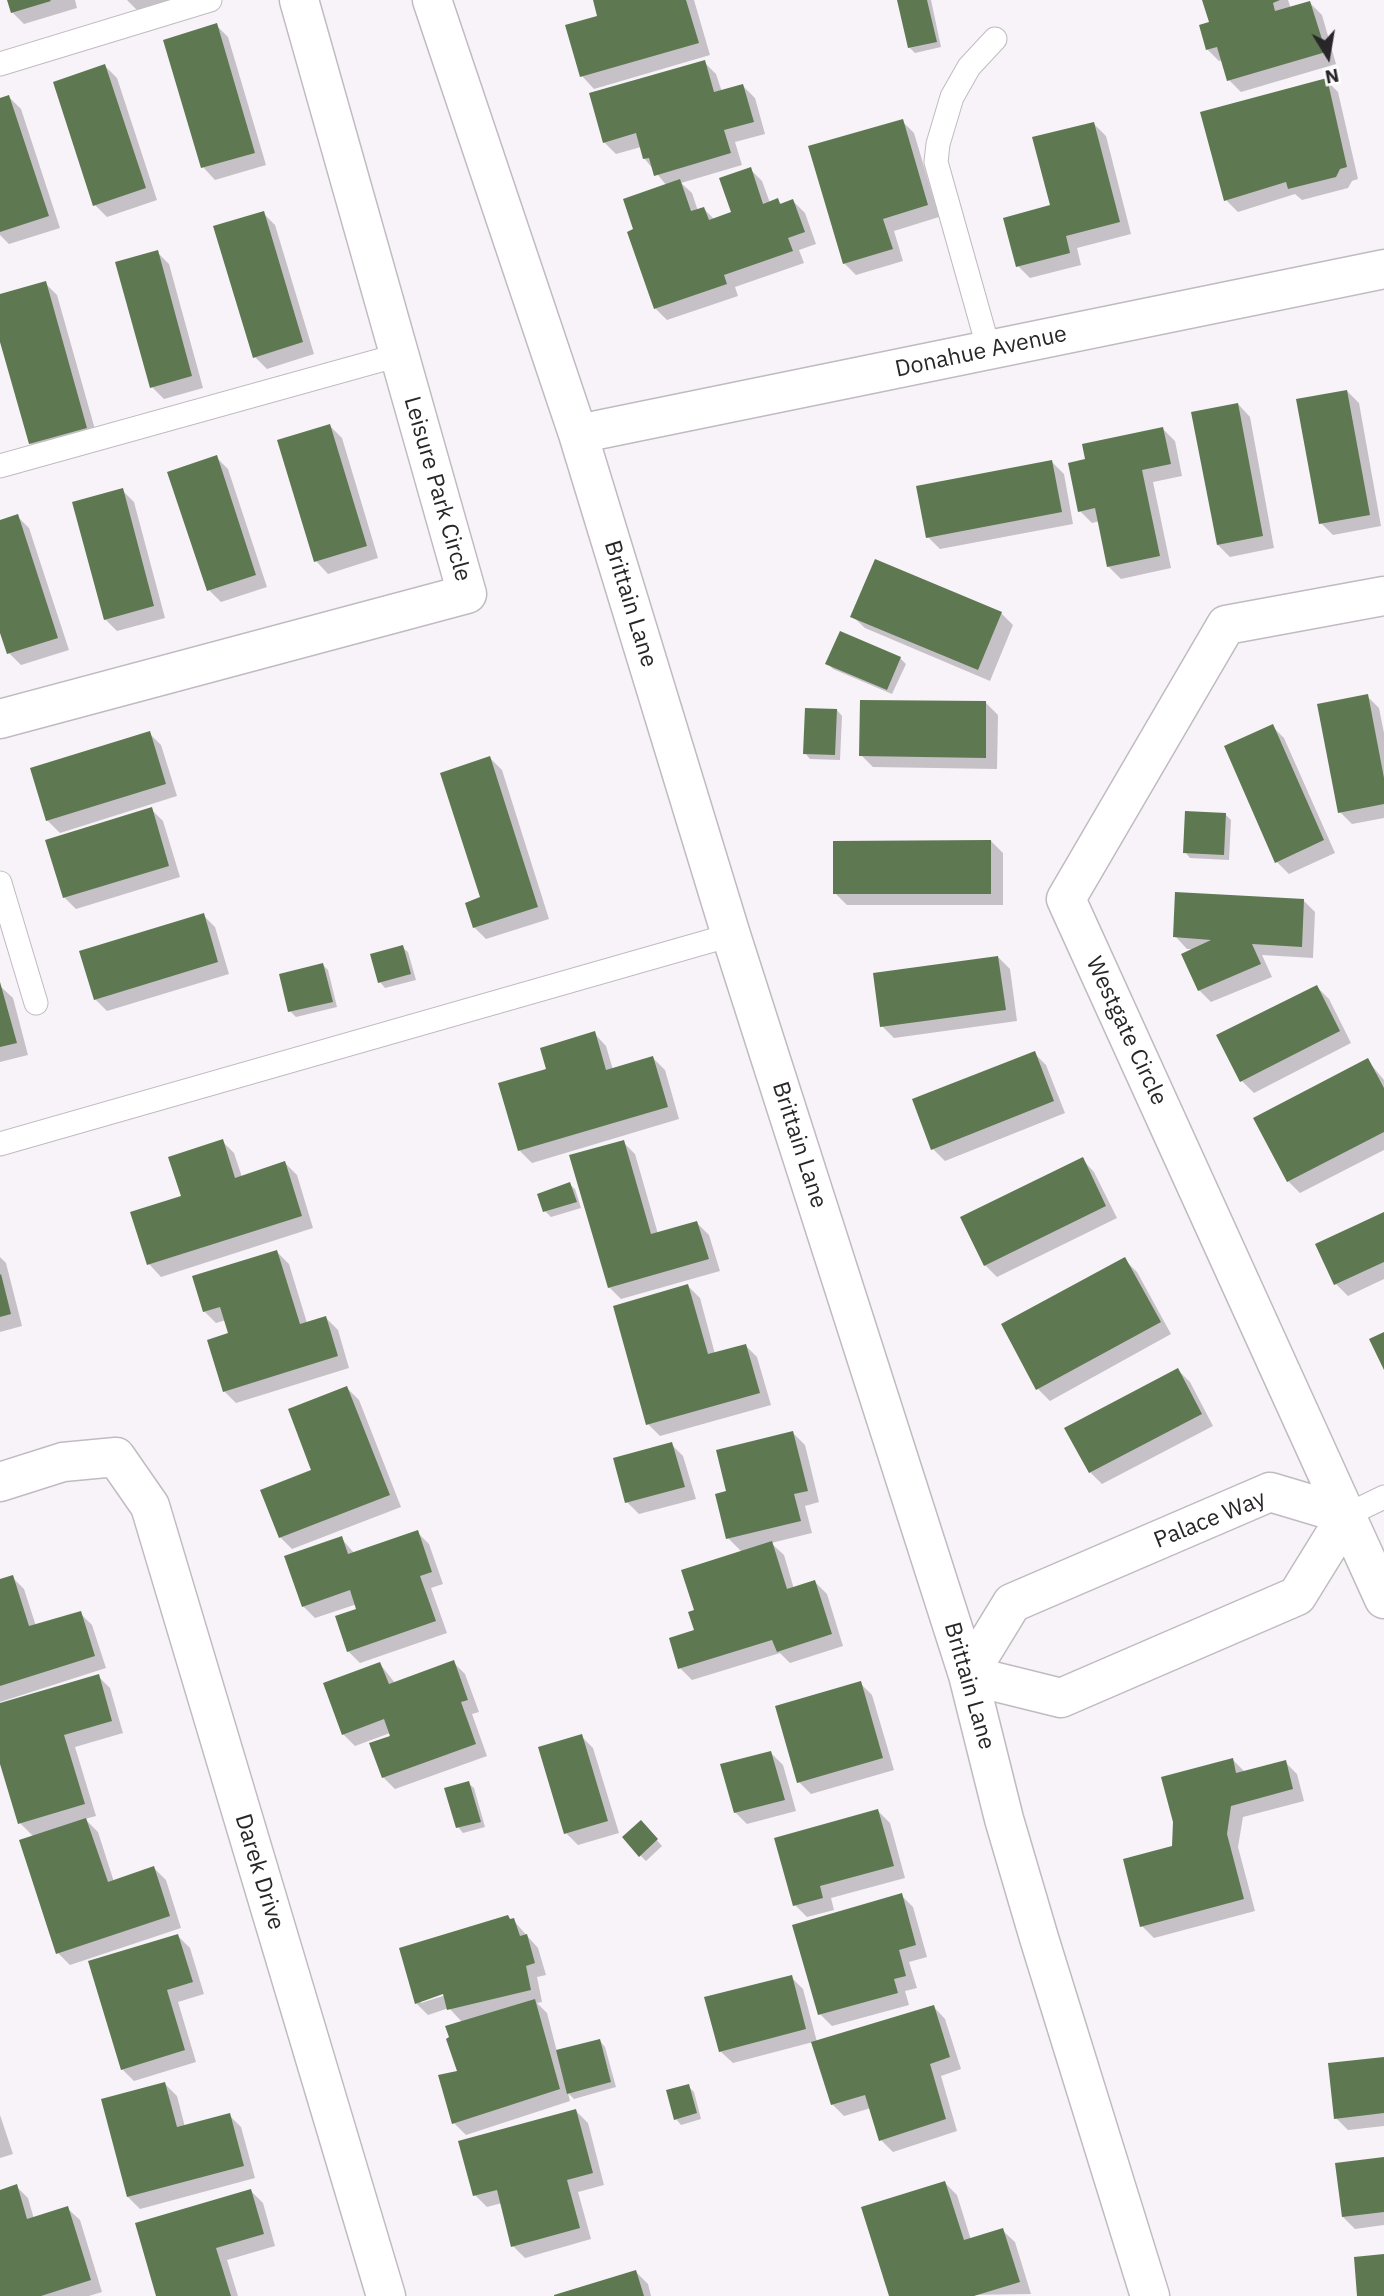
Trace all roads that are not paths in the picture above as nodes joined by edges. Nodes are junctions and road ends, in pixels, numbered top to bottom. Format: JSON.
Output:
{"nodes":[{"id":1,"x":210,"y":0,"type":"edge"},
{"id":2,"x":299,"y":0,"type":"edge"},
{"id":3,"x":432,"y":0,"type":"edge"},
{"id":4,"x":995,"y":40,"type":"dead end"},
{"id":5,"x":0,"y":64,"type":"edge"},
{"id":6,"x":1384,"y":269,"type":"edge"},
{"id":7,"x":989,"y":350,"type":"junction"},
{"id":8,"x":400,"y":355,"type":"junction"},
{"id":9,"x":578,"y":434,"type":"junction"},
{"id":10,"x":0,"y":466,"type":"edge"},
{"id":11,"x":1384,"y":596,"type":"edge"},
{"id":12,"x":0,"y":719,"type":"edge"},
{"id":13,"x":0,"y":883,"type":"edge"},
{"id":14,"x":731,"y":935,"type":"junction"},
{"id":15,"x":36,"y":1003,"type":"dead end"},
{"id":16,"x":0,"y":1144,"type":"edge"},
{"id":17,"x":0,"y":1482,"type":"edge"},
{"id":18,"x":1384,"y":1497,"type":"edge"},
{"id":19,"x":1347,"y":1515,"type":"junction"},
{"id":20,"x":1384,"y":1599,"type":"edge"},
{"id":21,"x":968,"y":1675,"type":"junction"},
{"id":22,"x":386,"y":2296,"type":"edge"},
{"id":23,"x":1150,"y":2296,"type":"edge"}],
"edges":[{"from":1,"to":5,"type":"lane"},
{"from":2,"to":8,"type":"street","name":"Leisure Park Circle"},
{"from":3,"to":9,"type":"street","name":"Brittain Lane"},
{"from":4,"to":7,"type":"lane"},
{"from":6,"to":7,"type":"street","name":"Donahue Avenue"},
{"from":7,"to":9,"type":"street","name":"Donahue Avenue"},
{"from":8,"to":10,"type":"lane"},
{"from":8,"to":12,"type":"street","name":"Leisure Park Circle"},
{"from":9,"to":14,"type":"street","name":"Brittain Lane"},
{"from":11,"to":19,"type":"street","name":"Westgate Circle"},
{"from":13,"to":15,"type":"lane"},
{"from":14,"to":16,"type":"lane"},
{"from":14,"to":21,"type":"street","name":"Brittain Lane"},
{"from":17,"to":22,"type":"street","name":"Darek Drive"},
{"from":18,"to":19,"type":"lane"},
{"from":19,"to":20,"type":"street","name":"Westgate Circle"},
{"from":19,"to":21,"type":"street","name":"Palace Way"},
{"from":19,"to":21,"type":"street"},
{"from":21,"to":23,"type":"street","name":"Brittain Lane"}]}
